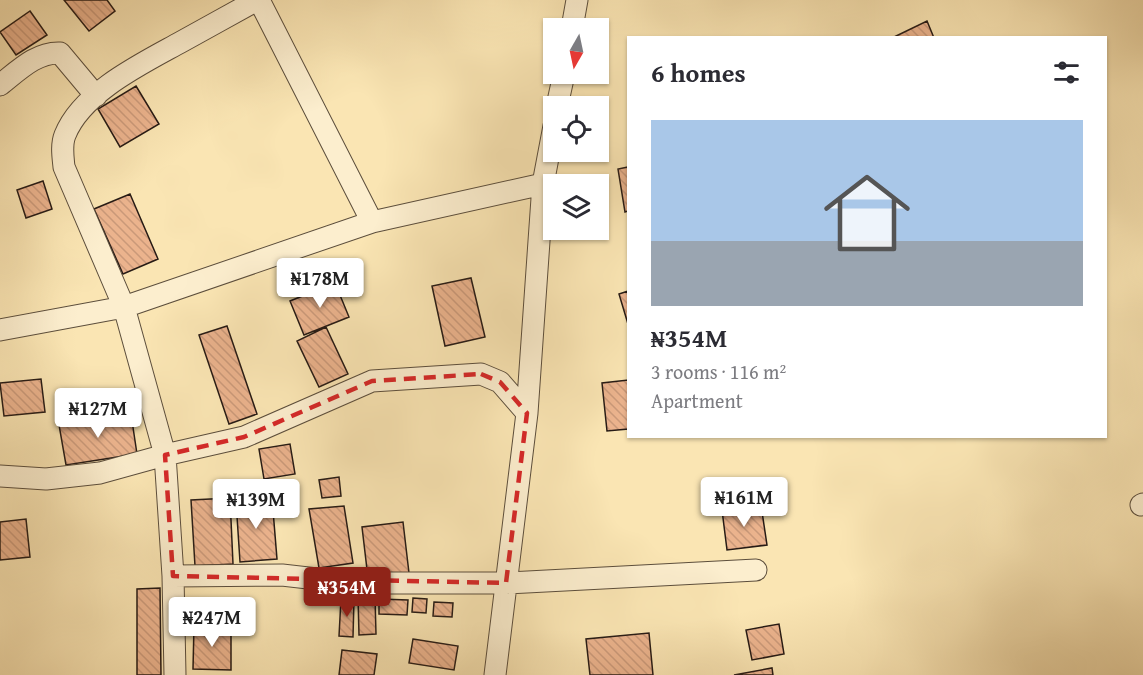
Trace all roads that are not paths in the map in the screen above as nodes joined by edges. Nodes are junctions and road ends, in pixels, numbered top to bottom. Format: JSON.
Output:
{"nodes":[{"id":1,"x":258,"y":0,"type":"edge"},
{"id":2,"x":578,"y":0,"type":"edge"},
{"id":3,"x":574,"y":18,"type":"edge"},
{"id":4,"x":0,"y":85,"type":"edge"},
{"id":5,"x":96,"y":96,"type":"junction"},
{"id":6,"x":543,"y":184,"type":"joint"},
{"id":7,"x":372,"y":222,"type":"junction"},
{"id":8,"x":124,"y":307,"type":"junction"},
{"id":9,"x":0,"y":330,"type":"edge"},
{"id":10,"x":527,"y":413,"type":"junction"},
{"id":11,"x":165,"y":455,"type":"junction"},
{"id":12,"x":0,"y":476,"type":"edge"},
{"id":13,"x":756,"y":570,"type":"dead end"},
{"id":14,"x":173,"y":576,"type":"junction"},
{"id":15,"x":506,"y":583,"type":"junction"},
{"id":16,"x":175,"y":675,"type":"edge"},
{"id":17,"x":495,"y":675,"type":"edge"}],
"edges":[{"from":1,"to":5,"type":"street"},
{"from":1,"to":7,"type":"street"},
{"from":2,"to":3,"type":"street"},
{"from":4,"to":5,"type":"street"},
{"from":5,"to":8,"type":"street"},
{"from":6,"to":7,"type":"street"},
{"from":6,"to":10,"type":"street"},
{"from":7,"to":8,"type":"street"},
{"from":8,"to":9,"type":"street"},
{"from":8,"to":11,"type":"street"},
{"from":10,"to":11,"type":"street"},
{"from":10,"to":15,"type":"street"},
{"from":11,"to":12,"type":"street"},
{"from":11,"to":14,"type":"street"},
{"from":13,"to":15,"type":"street"},
{"from":14,"to":15,"type":"street"},
{"from":14,"to":16,"type":"street"},
{"from":15,"to":17,"type":"street"}]}
